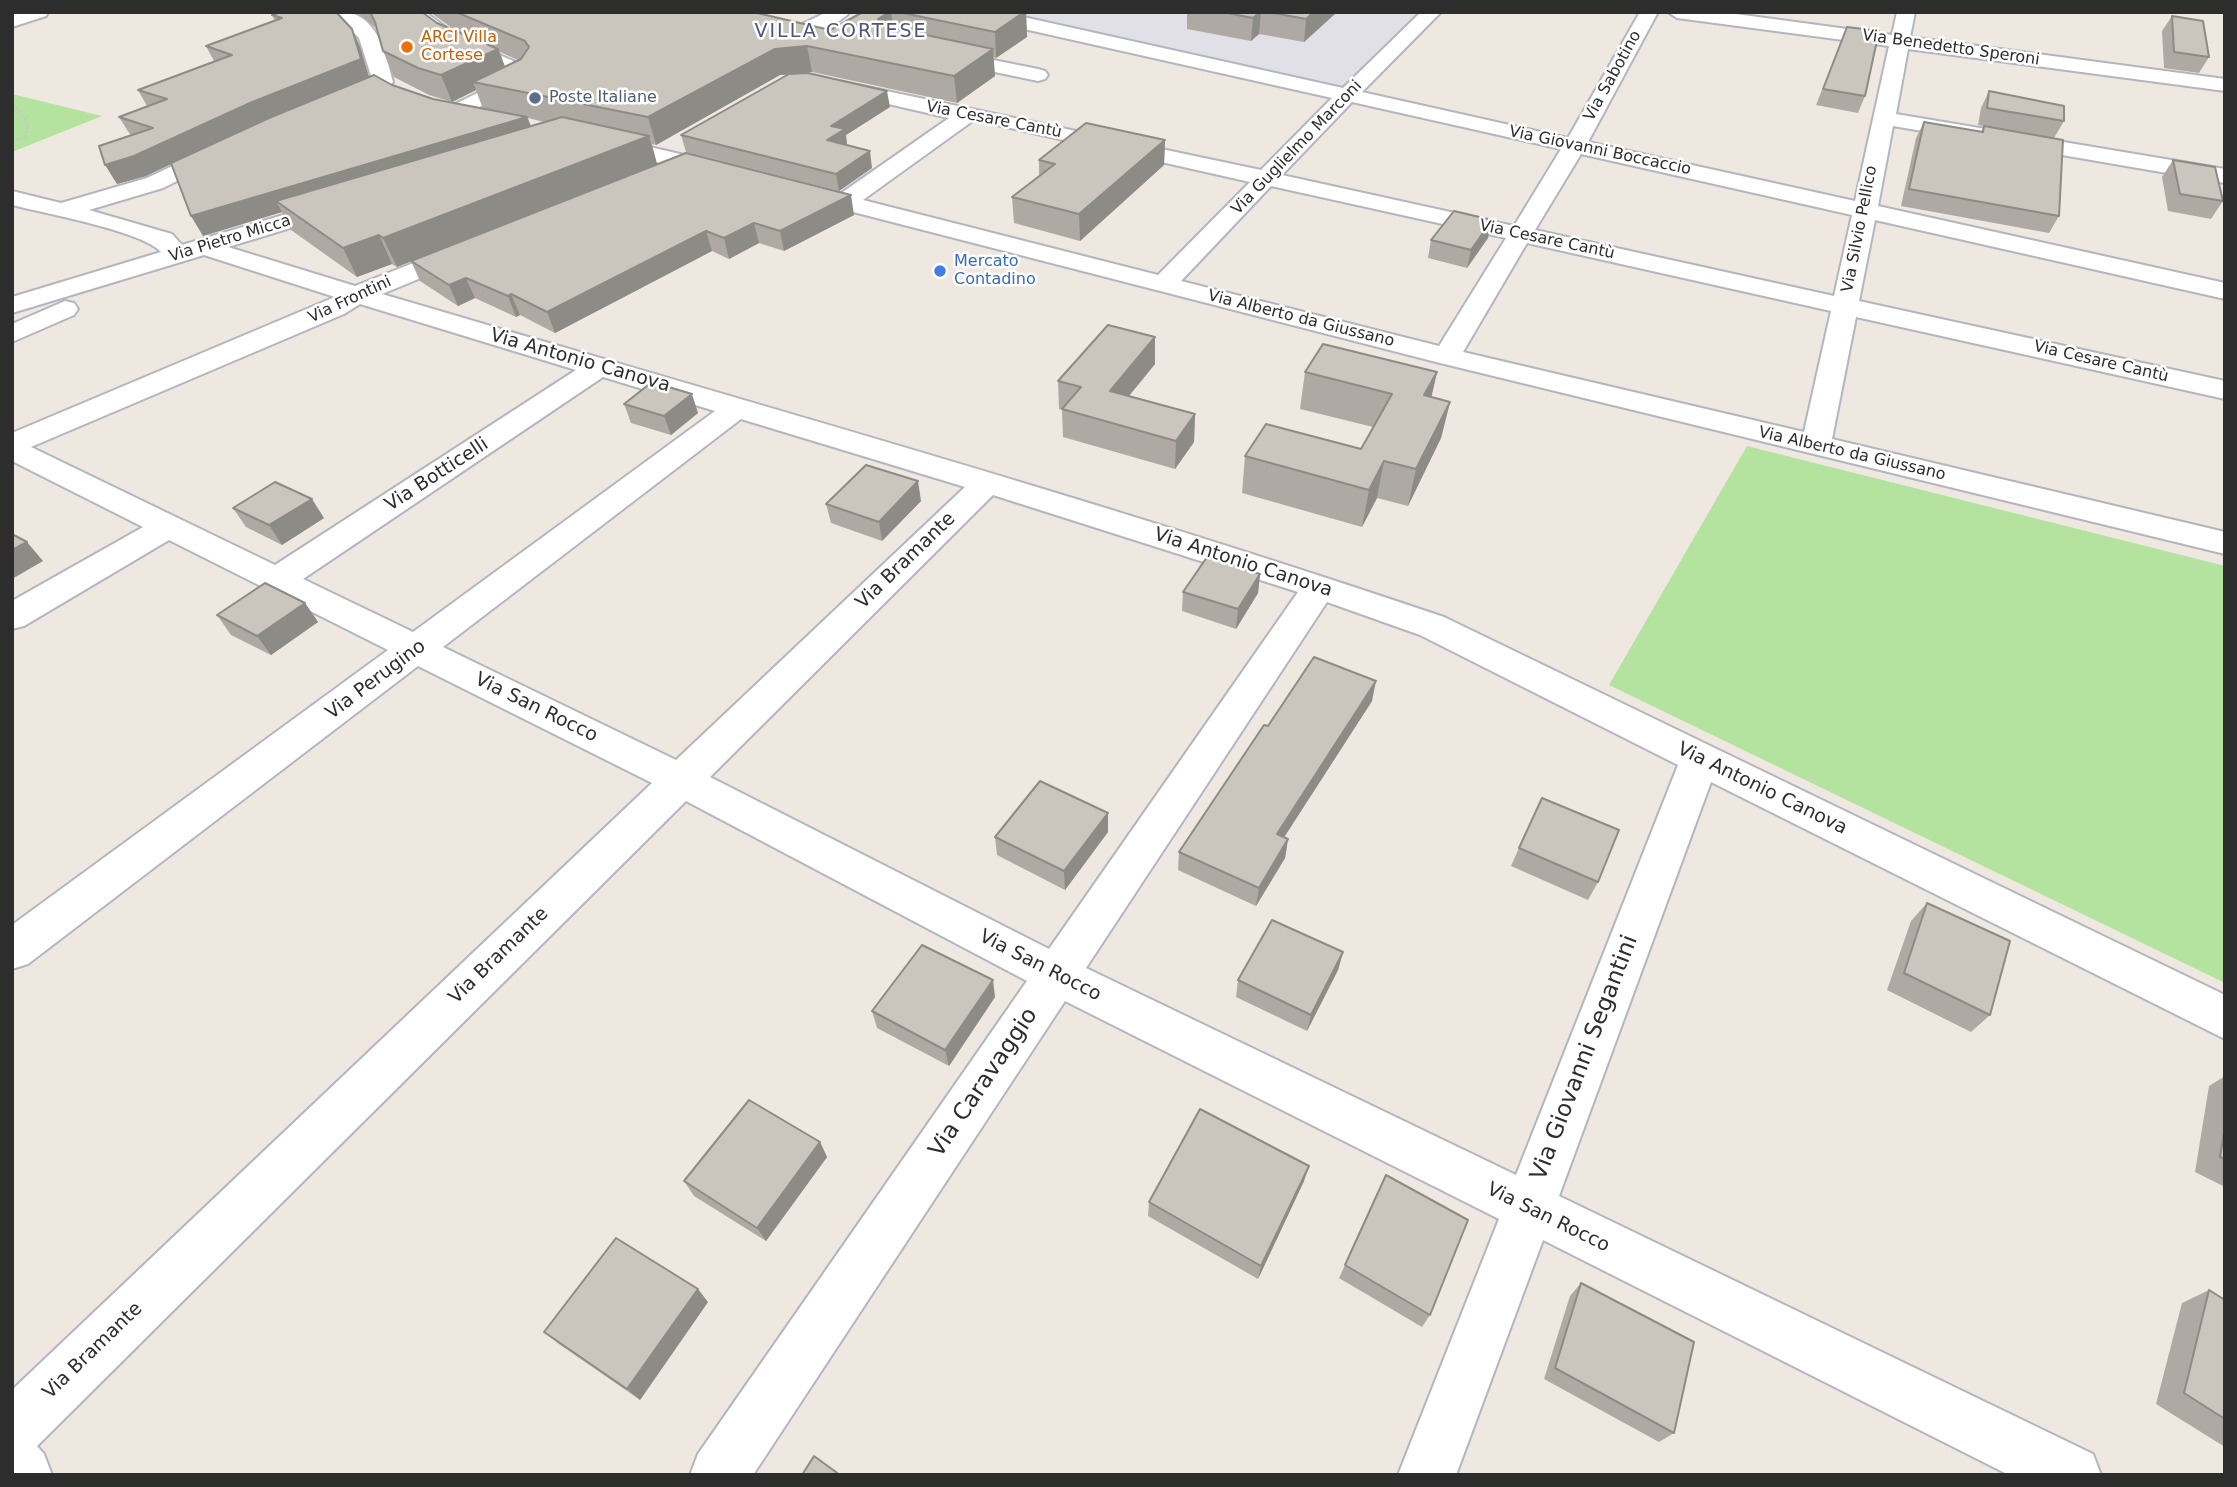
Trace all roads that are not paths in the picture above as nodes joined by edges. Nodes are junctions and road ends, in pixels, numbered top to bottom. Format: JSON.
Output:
{"nodes":[{"id":1,"x":39,"y":12,"type":"edge"},
{"id":2,"x":328,"y":12,"type":"edge"},
{"id":3,"x":411,"y":12,"type":"edge"},
{"id":4,"x":705,"y":12,"type":"edge"},
{"id":5,"x":841,"y":12,"type":"edge"},
{"id":6,"x":975,"y":12,"type":"edge"},
{"id":7,"x":1432,"y":12,"type":"edge"},
{"id":8,"x":1649,"y":12,"type":"edge"},
{"id":9,"x":1677,"y":12,"type":"edge"},
{"id":10,"x":1906,"y":12,"type":"edge"},
{"id":11,"x":353,"y":17,"type":"edge"},
{"id":12,"x":12,"y":21,"type":"edge"},
{"id":13,"x":1093,"y":38,"type":"junction"},
{"id":14,"x":1900,"y":40,"type":"junction"},
{"id":15,"x":920,"y":51,"type":"edge"},
{"id":16,"x":1038,"y":75,"type":"junction"},
{"id":17,"x":383,"y":82,"type":"junction"},
{"id":18,"x":819,"y":83,"type":"edge"},
{"id":19,"x":2225,"y":85,"type":"edge"},
{"id":20,"x":360,"y":91,"type":"edge"},
{"id":21,"x":405,"y":95,"type":"edge"},
{"id":22,"x":1346,"y":96,"type":"junction"},
{"id":23,"x":429,"y":105,"type":"edge"},
{"id":24,"x":454,"y":112,"type":"junction"},
{"id":25,"x":972,"y":114,"type":"junction"},
{"id":26,"x":1883,"y":118,"type":"junction"},
{"id":27,"x":494,"y":120,"type":"edge"},
{"id":28,"x":245,"y":139,"type":"edge"},
{"id":29,"x":582,"y":139,"type":"edge"},
{"id":30,"x":1575,"y":145,"type":"junction"},
{"id":31,"x":2225,"y":176,"type":"edge"},
{"id":32,"x":1267,"y":179,"type":"junction"},
{"id":33,"x":155,"y":183,"type":"junction"},
{"id":34,"x":12,"y":198,"type":"edge"},
{"id":35,"x":362,"y":199,"type":"edge"},
{"id":36,"x":843,"y":203,"type":"junction"},
{"id":37,"x":63,"y":210,"type":"junction"},
{"id":38,"x":1864,"y":210,"type":"junction"},
{"id":39,"x":109,"y":222,"type":"junction"},
{"id":40,"x":1519,"y":234,"type":"junction"},
{"id":41,"x":488,"y":242,"type":"edge"},
{"id":42,"x":192,"y":251,"type":"junction"},
{"id":43,"x":121,"y":272,"type":"junction"},
{"id":44,"x":1163,"y":285,"type":"junction"},
{"id":45,"x":2225,"y":290,"type":"edge"},
{"id":46,"x":359,"y":294,"type":"junction"},
{"id":47,"x":12,"y":305,"type":"edge"},
{"id":48,"x":1845,"y":305,"type":"junction"},
{"id":49,"x":12,"y":334,"type":"edge"},
{"id":50,"x":1446,"y":355,"type":"junction"},
{"id":51,"x":598,"y":368,"type":"junction"},
{"id":52,"x":2225,"y":390,"type":"edge"},
{"id":53,"x":739,"y":407,"type":"junction"},
{"id":54,"x":1816,"y":446,"type":"junction"},
{"id":55,"x":12,"y":447,"type":"edge"},
{"id":56,"x":988,"y":483,"type":"junction"},
{"id":57,"x":170,"y":525,"type":"junction"},
{"id":58,"x":2225,"y":543,"type":"edge"},
{"id":59,"x":275,"y":581,"type":"junction"},
{"id":60,"x":1319,"y":587,"type":"junction"},
{"id":61,"x":12,"y":617,"type":"edge"},
{"id":62,"x":417,"y":649,"type":"junction"},
{"id":63,"x":1700,"y":759,"type":"junction"},
{"id":64,"x":681,"y":780,"type":"junction"},
{"id":65,"x":12,"y":950,"type":"edge"},
{"id":66,"x":1057,"y":975,"type":"junction"},
{"id":67,"x":2225,"y":1017,"type":"edge"},
{"id":68,"x":1527,"y":1208,"type":"junction"},
{"id":69,"x":12,"y":1430,"type":"edge"},
{"id":70,"x":12,"y":1462,"type":"edge"},
{"id":71,"x":23,"y":1475,"type":"edge"},
{"id":72,"x":719,"y":1475,"type":"edge"},
{"id":73,"x":1427,"y":1475,"type":"edge"},
{"id":74,"x":2073,"y":1475,"type":"edge"}],
"edges":[{"from":1,"to":12,"type":"street"},
{"from":2,"to":11,"type":"street"},
{"from":3,"to":24,"type":"street"},
{"from":4,"to":5,"type":"street"},
{"from":6,"to":13,"type":"street","name":"Via Giovanni Boccaccio"},
{"from":7,"to":22,"type":"street","name":"Via Guglielmo Marconi"},
{"from":8,"to":30,"type":"street","name":"Via Sabotino"},
{"from":9,"to":14,"type":"street","name":"Via Benedetto Speroni"},
{"from":10,"to":14,"type":"street","name":"Via Silvio Pellico"},
{"from":11,"to":17,"type":"street"},
{"from":13,"to":16,"type":"street"},
{"from":13,"to":22,"type":"street","name":"Via Giovanni Boccaccio"},
{"from":14,"to":19,"type":"street","name":"Via Benedetto Speroni"},
{"from":14,"to":26,"type":"street","name":"Via Silvio Pellico"},
{"from":15,"to":16,"type":"street"},
{"from":16,"to":25,"type":"street"},
{"from":17,"to":20,"type":"street"},
{"from":17,"to":21,"type":"street"},
{"from":18,"to":25,"type":"street","name":"Via Cesare Cantù"},
{"from":22,"to":30,"type":"street","name":"Via Giovanni Boccaccio"},
{"from":22,"to":32,"type":"street","name":"Via Guglielmo Marconi"},
{"from":23,"to":24,"type":"street"},
{"from":24,"to":27,"type":"street"},
{"from":25,"to":32,"type":"street","name":"Via Cesare Cantù"},
{"from":25,"to":36,"type":"street"},
{"from":26,"to":31,"type":"street"},
{"from":26,"to":38,"type":"street","name":"Via Silvio Pellico"},
{"from":28,"to":33,"type":"street"},
{"from":29,"to":36,"type":"street","name":"Via Alberto da Giussano"},
{"from":30,"to":38,"type":"street","name":"Via Giovanni Boccaccio"},
{"from":30,"to":40,"type":"street","name":"Via Sabotino"},
{"from":32,"to":40,"type":"street","name":"Via Cesare Cantù"},
{"from":32,"to":44,"type":"street","name":"Via Guglielmo Marconi"},
{"from":33,"to":37,"type":"street"},
{"from":33,"to":39,"type":"street"},
{"from":34,"to":37,"type":"street","name":"Via Antonio Canova"},
{"from":35,"to":42,"type":"street","name":"Via Pietro Micca"},
{"from":36,"to":44,"type":"street","name":"Via Alberto da Giussano"},
{"from":37,"to":39,"type":"street","name":"Via Antonio Canova"},
{"from":38,"to":45,"type":"street","name":"Via Giovanni Boccaccio"},
{"from":38,"to":48,"type":"street","name":"Via Silvio Pellico"},
{"from":39,"to":42,"type":"street","name":"Via Antonio Canova"},
{"from":40,"to":48,"type":"street","name":"Via Cesare Cantù"},
{"from":40,"to":50,"type":"street","name":"Via Sabotino"},
{"from":41,"to":46,"type":"street","name":"Via Frontini"},
{"from":42,"to":43,"type":"street","name":"Via Pietro Micca"},
{"from":42,"to":46,"type":"street","name":"Via Antonio Canova"},
{"from":43,"to":47,"type":"street","name":"Via Pietro Micca"},
{"from":43,"to":49,"type":"street"},
{"from":44,"to":50,"type":"street","name":"Via Alberto da Giussano"},
{"from":46,"to":51,"type":"street","name":"Via Antonio Canova"},
{"from":46,"to":55,"type":"street","name":"Via Frontini"},
{"from":48,"to":52,"type":"street","name":"Via Cesare Cantù"},
{"from":48,"to":54,"type":"street","name":"Via Silvio Pellico"},
{"from":50,"to":54,"type":"street","name":"Via Alberto da Giussano"},
{"from":51,"to":53,"type":"street","name":"Via Antonio Canova"},
{"from":51,"to":59,"type":"street","name":"Via Botticelli"},
{"from":53,"to":56,"type":"street","name":"Via Antonio Canova"},
{"from":53,"to":62,"type":"street","name":"Via Perugino"},
{"from":54,"to":58,"type":"street","name":"Via Alberto da Giussano"},
{"from":55,"to":57,"type":"street","name":"Via San Rocco"},
{"from":56,"to":60,"type":"street","name":"Via Antonio Canova"},
{"from":56,"to":64,"type":"street","name":"Via Bramante"},
{"from":57,"to":59,"type":"street","name":"Via San Rocco"},
{"from":57,"to":61,"type":"street"},
{"from":59,"to":62,"type":"street","name":"Via San Rocco"},
{"from":60,"to":63,"type":"street","name":"Via Antonio Canova"},
{"from":60,"to":66,"type":"street","name":"Via Caravaggio"},
{"from":62,"to":64,"type":"street","name":"Via San Rocco"},
{"from":62,"to":65,"type":"street","name":"Via Perugino"},
{"from":63,"to":67,"type":"street","name":"Via Antonio Canova"},
{"from":63,"to":68,"type":"street","name":"Via Giovanni Segantini"},
{"from":64,"to":66,"type":"street","name":"Via San Rocco"},
{"from":64,"to":69,"type":"street","name":"Via Bramante"},
{"from":66,"to":68,"type":"street","name":"Via San Rocco"},
{"from":66,"to":72,"type":"street","name":"Via Caravaggio"},
{"from":68,"to":73,"type":"street","name":"Via Giovanni Segantini"},
{"from":68,"to":74,"type":"street","name":"Via San Rocco"},
{"from":70,"to":71,"type":"street"}]}
